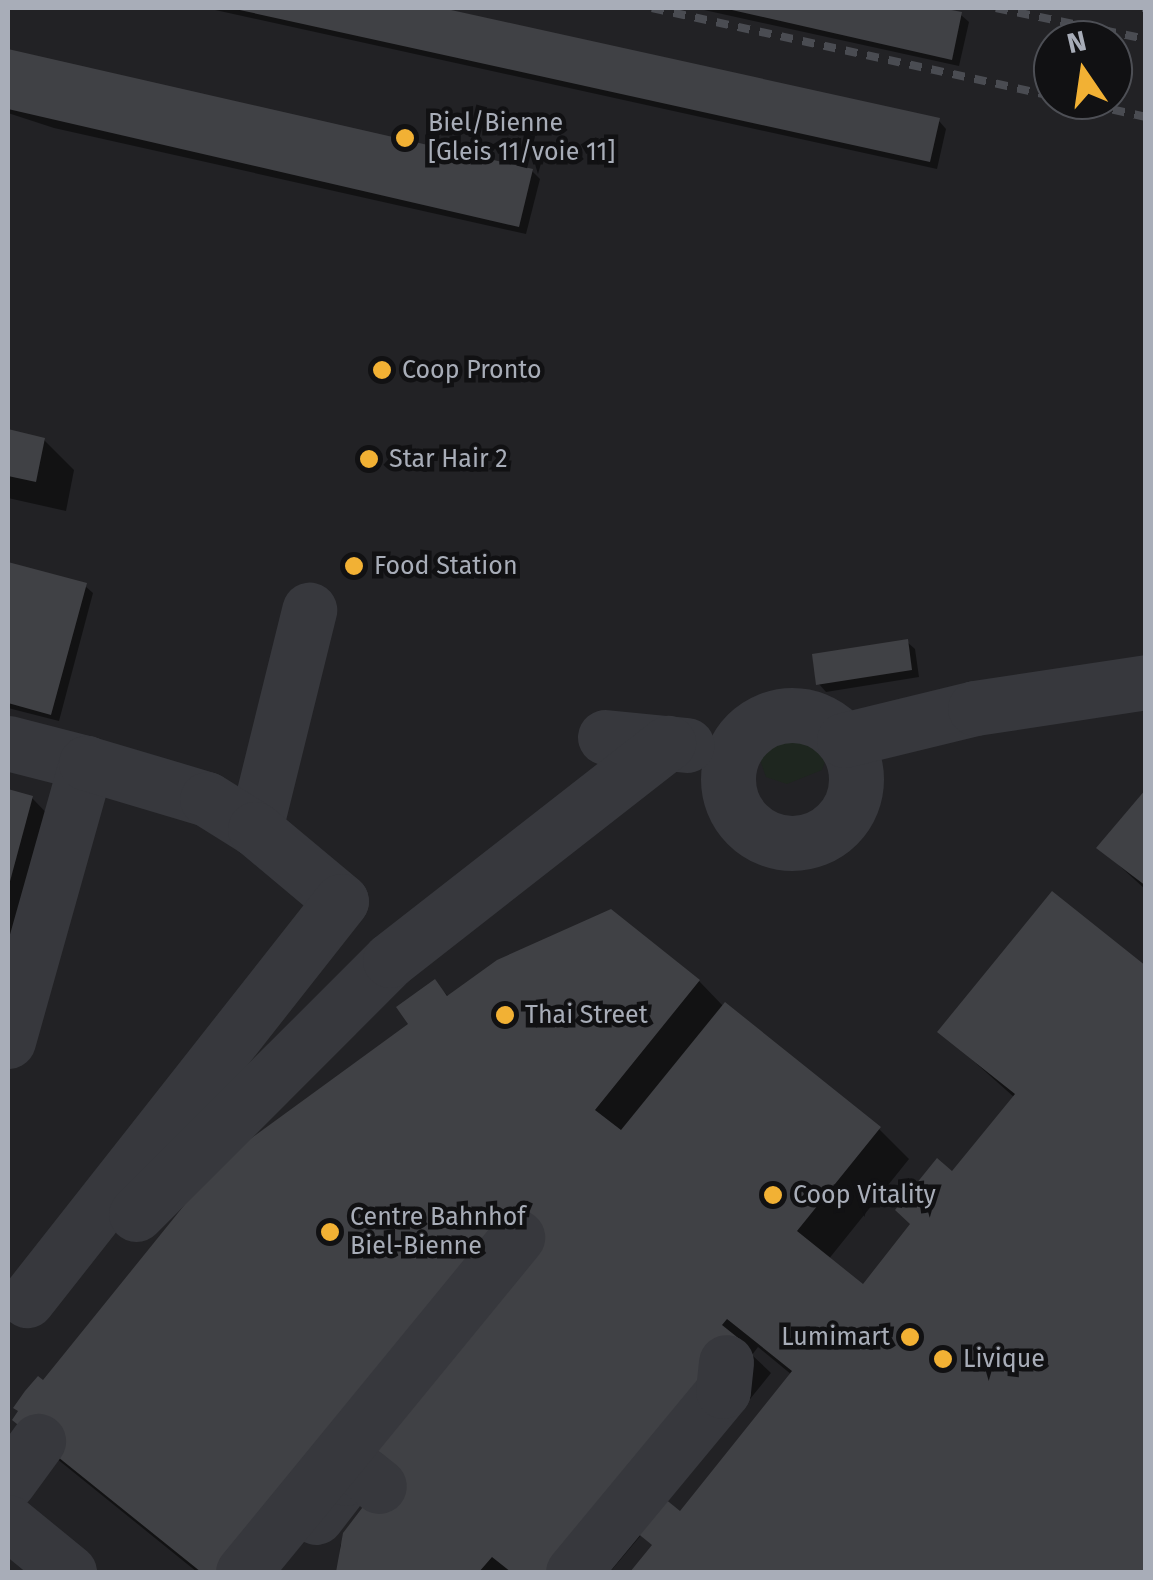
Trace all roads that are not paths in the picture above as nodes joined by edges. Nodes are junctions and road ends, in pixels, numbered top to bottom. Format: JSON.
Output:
{"nodes":[{"id":1,"x":309,"y":610,"type":"dead end"},
{"id":2,"x":1146,"y":682,"type":"edge"},
{"id":3,"x":605,"y":737,"type":"dead end"},
{"id":4,"x":844,"y":740,"type":"junction"},
{"id":5,"x":8,"y":743,"type":"edge"},
{"id":6,"x":668,"y":744,"type":"junction"},
{"id":7,"x":734,"y":749,"type":"junction"},
{"id":8,"x":86,"y":763,"type":"junction"},
{"id":9,"x":255,"y":829,"type":"junction"},
{"id":10,"x":10,"y":1020,"type":"edge"},
{"id":11,"x":517,"y":1237,"type":"dead end"},
{"id":12,"x":17,"y":1314,"type":"edge"},
{"id":13,"x":726,"y":1362,"type":"dead end"},
{"id":14,"x":378,"y":1486,"type":"dead end"},
{"id":15,"x":8,"y":1522,"type":"edge"},
{"id":16,"x":69,"y":1572,"type":"edge"},
{"id":17,"x":243,"y":1572,"type":"edge"},
{"id":18,"x":272,"y":1572,"type":"edge"},
{"id":19,"x":573,"y":1572,"type":"edge"}],
"edges":[{"from":1,"to":9,"type":"street"},
{"from":2,"to":4,"type":"street"},
{"from":3,"to":6,"type":"street"},
{"from":4,"to":7,"type":"street"},
{"from":4,"to":7,"type":"street"},
{"from":5,"to":8,"type":"street"},
{"from":6,"to":7,"type":"street"},
{"from":6,"to":12,"type":"street"},
{"from":8,"to":9,"type":"street"},
{"from":8,"to":10,"type":"street"},
{"from":9,"to":12,"type":"street"},
{"from":11,"to":17,"type":"street"},
{"from":13,"to":19,"type":"street"},
{"from":14,"to":18,"type":"street"},
{"from":15,"to":16,"type":"street"}]}
